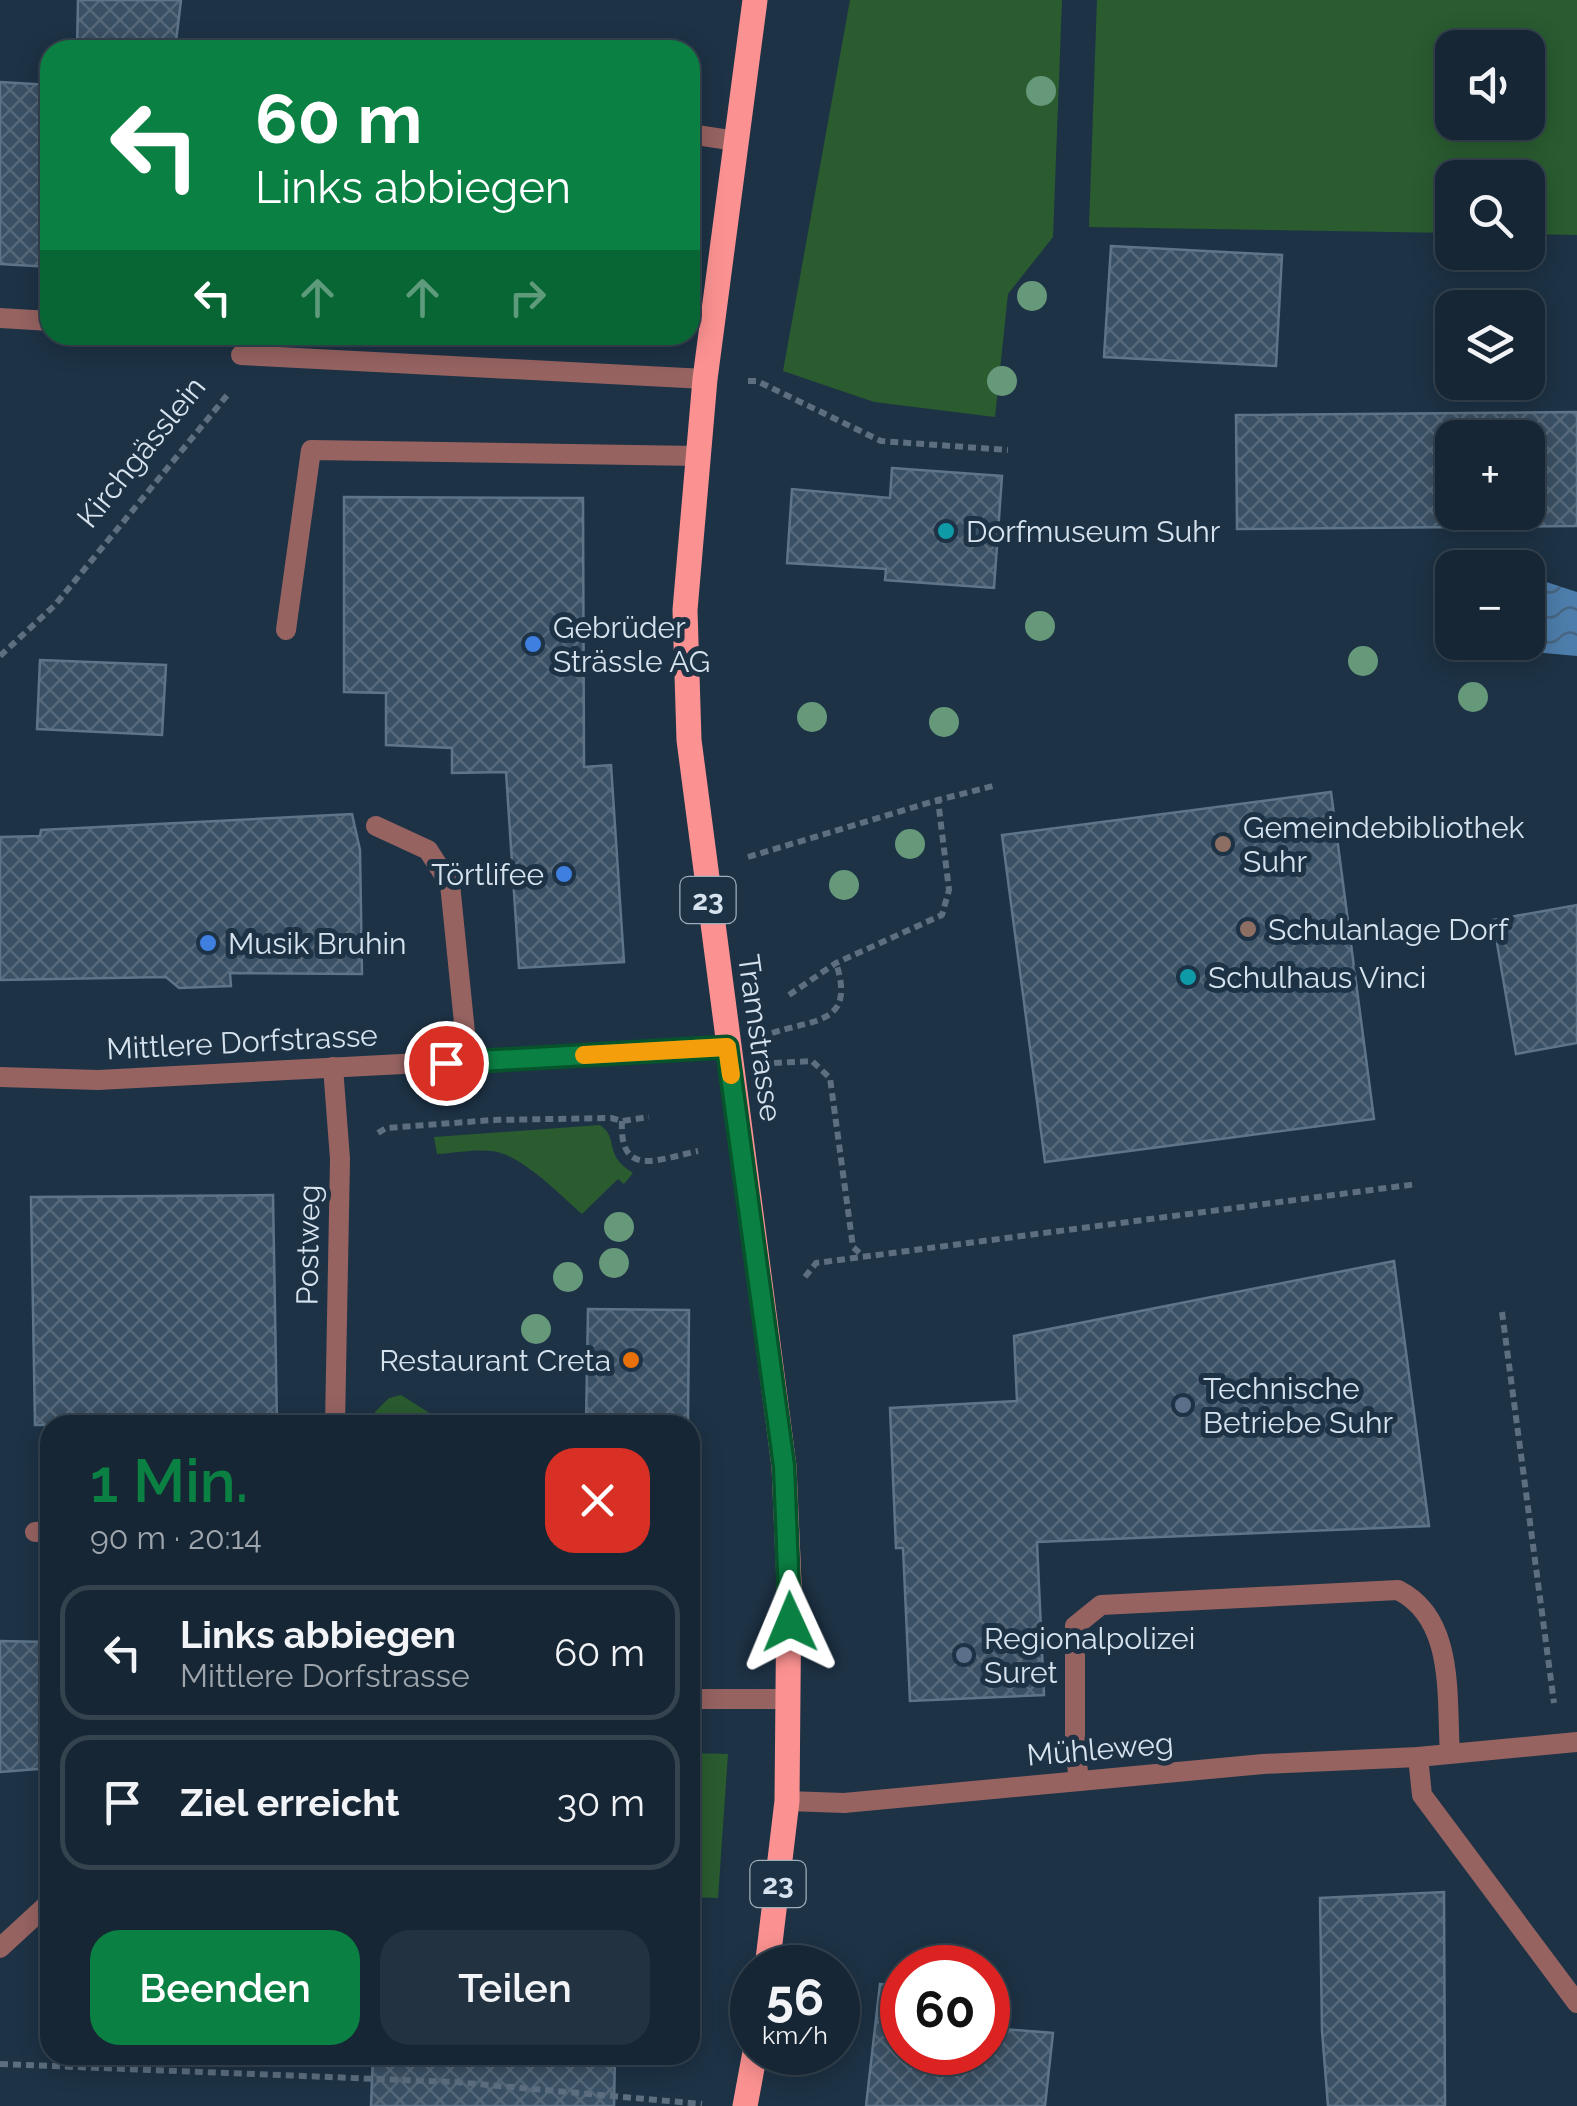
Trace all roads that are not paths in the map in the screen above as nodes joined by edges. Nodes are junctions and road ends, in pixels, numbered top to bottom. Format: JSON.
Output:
{"nodes":[{"id":1,"x":755,"y":0,"type":"edge"},
{"id":2,"x":700,"y":136,"type":"edge"},
{"id":3,"x":736,"y":141,"type":"junction"},
{"id":4,"x":0,"y":318,"type":"edge"},
{"id":5,"x":40,"y":320,"type":"edge"},
{"id":6,"x":241,"y":354,"type":"road end"},
{"id":7,"x":705,"y":379,"type":"junction"},
{"id":8,"x":698,"y":456,"type":"junction"},
{"id":9,"x":286,"y":630,"type":"dead end"},
{"id":10,"x":376,"y":826,"type":"dead end"},
{"id":11,"x":729,"y":1058,"type":"junction"},
{"id":12,"x":468,"y":1062,"type":"junction"},
{"id":13,"x":333,"y":1067,"type":"junction"},
{"id":14,"x":0,"y":1077,"type":"edge"},
{"id":15,"x":335,"y":1415,"type":"edge"},
{"id":16,"x":700,"y":1699,"type":"edge"},
{"id":17,"x":790,"y":1699,"type":"junction"},
{"id":18,"x":1568,"y":1744,"type":"edge"},
{"id":19,"x":1450,"y":1753,"type":"junction"},
{"id":20,"x":1418,"y":1756,"type":"junction"},
{"id":21,"x":1079,"y":1780,"type":"junction"},
{"id":22,"x":787,"y":1801,"type":"junction"},
{"id":23,"x":40,"y":1911,"type":"edge"},
{"id":24,"x":771,"y":1945,"type":"edge"},
{"id":25,"x":0,"y":1948,"type":"edge"},
{"id":26,"x":1577,"y":2003,"type":"edge"},
{"id":27,"x":751,"y":2075,"type":"edge"},
{"id":28,"x":745,"y":2106,"type":"edge"}],
"edges":[{"from":1,"to":3,"type":"main road","name":"Tramstrasse","number":"23"},
{"from":2,"to":3,"type":"street"},
{"from":3,"to":7,"type":"main road","name":"Tramstrasse","number":"23"},
{"from":4,"to":5,"type":"street"},
{"from":6,"to":7,"type":"street"},
{"from":7,"to":8,"type":"main road","name":"Tramstrasse","number":"23"},
{"from":8,"to":9,"type":"street"},
{"from":8,"to":11,"type":"main road","name":"Tramstrasse","number":"23"},
{"from":10,"to":12,"type":"street"},
{"from":11,"to":12,"type":"street","name":"Mittlere Dorfstrasse"},
{"from":11,"to":17,"type":"main road","name":"Tramstrasse","number":"23"},
{"from":12,"to":13,"type":"street","name":"Mittlere Dorfstrasse"},
{"from":13,"to":14,"type":"street","name":"Mittlere Dorfstrasse"},
{"from":13,"to":15,"type":"street","name":"Postweg"},
{"from":16,"to":17,"type":"street"},
{"from":17,"to":22,"type":"main road","name":"Tramstrasse","number":"23"},
{"from":18,"to":19,"type":"street","name":"Mühleweg"},
{"from":19,"to":20,"type":"street","name":"Mühleweg"},
{"from":19,"to":21,"type":"street"},
{"from":20,"to":21,"type":"street","name":"Mühleweg"},
{"from":20,"to":26,"type":"street"},
{"from":21,"to":22,"type":"street","name":"Mühleweg"},
{"from":22,"to":24,"type":"main road","name":"Tramstrasse","number":"23"},
{"from":23,"to":25,"type":"street"},
{"from":27,"to":28,"type":"main road"}]}
